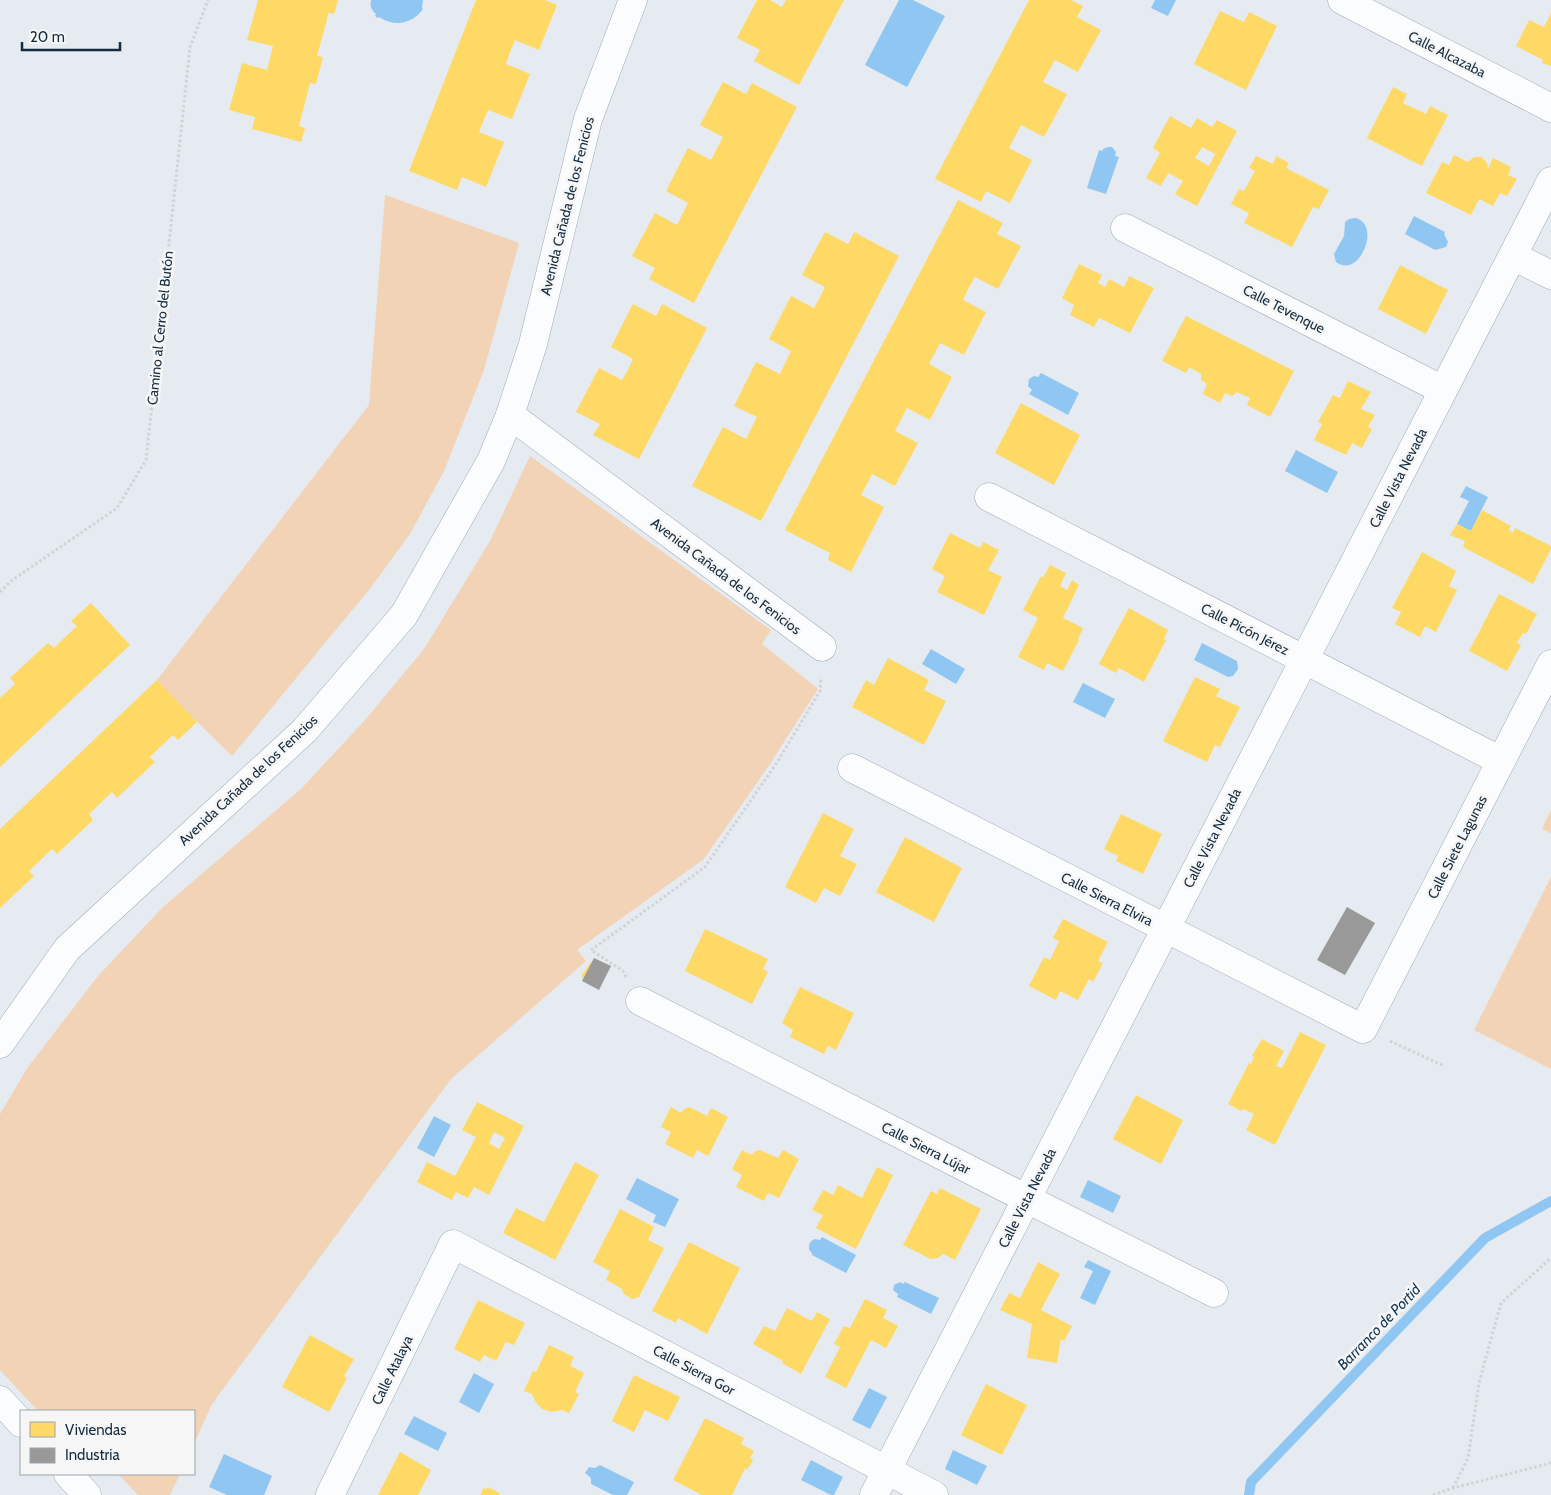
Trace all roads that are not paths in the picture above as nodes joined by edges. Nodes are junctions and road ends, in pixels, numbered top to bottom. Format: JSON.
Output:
{"nodes":[{"id":1,"x":633,"y":0,"type":"edge"},
{"id":2,"x":1342,"y":0,"type":"edge"},
{"id":3,"x":1551,"y":108,"type":"edge"},
{"id":4,"x":1551,"y":181,"type":"edge"},
{"id":5,"x":1125,"y":228,"type":"dead end"},
{"id":6,"x":1513,"y":256,"type":"junction"},
{"id":7,"x":1551,"y":275,"type":"edge"},
{"id":8,"x":1443,"y":390,"type":"junction"},
{"id":9,"x":510,"y":415,"type":"junction"},
{"id":10,"x":989,"y":497,"type":"dead end"},
{"id":11,"x":822,"y":647,"type":"road end"},
{"id":12,"x":1304,"y":660,"type":"junction"},
{"id":13,"x":1551,"y":664,"type":"edge"},
{"id":14,"x":1501,"y":761,"type":"junction"},
{"id":15,"x":852,"y":768,"type":"dead end"},
{"id":16,"x":1166,"y":929,"type":"junction"},
{"id":17,"x":640,"y":1001,"type":"road end"},
{"id":18,"x":1363,"y":1029,"type":"joint"},
{"id":19,"x":0,"y":1044,"type":"edge"},
{"id":20,"x":1026,"y":1199,"type":"junction"},
{"id":21,"x":453,"y":1244,"type":"joint"},
{"id":22,"x":1214,"y":1293,"type":"dead end"},
{"id":23,"x":0,"y":1400,"type":"edge"},
{"id":24,"x":20,"y":1422,"type":"edge"},
{"id":25,"x":886,"y":1471,"type":"junction"},
{"id":26,"x":69,"y":1475,"type":"edge"},
{"id":27,"x":87,"y":1495,"type":"edge"},
{"id":28,"x":330,"y":1495,"type":"edge"},
{"id":29,"x":874,"y":1495,"type":"edge"},
{"id":30,"x":934,"y":1495,"type":"edge"}],
"edges":[{"from":1,"to":9,"type":"street","name":"Avenida Cañada de los Fenicios"},
{"from":2,"to":3,"type":"street","name":"Calle Alcazaba"},
{"from":4,"to":6,"type":"street","name":"Calle Vista Nevada"},
{"from":5,"to":8,"type":"street","name":"Calle Tevenque"},
{"from":6,"to":7,"type":"street"},
{"from":6,"to":8,"type":"street","name":"Calle Vista Nevada"},
{"from":8,"to":12,"type":"street","name":"Calle Vista Nevada"},
{"from":9,"to":11,"type":"street","name":"Avenida Cañada de los Fenicios"},
{"from":9,"to":19,"type":"street","name":"Avenida Cañada de los Fenicios"},
{"from":10,"to":12,"type":"street","name":"Calle Picón Jérez"},
{"from":12,"to":14,"type":"street","name":"Calle Picón Jérez"},
{"from":12,"to":16,"type":"street","name":"Calle Vista Nevada"},
{"from":13,"to":14,"type":"street","name":"Calle Siete Lagunas"},
{"from":14,"to":18,"type":"street","name":"Calle Siete Lagunas"},
{"from":15,"to":16,"type":"street","name":"Calle Sierra Elvira"},
{"from":16,"to":18,"type":"street","name":"Calle Sierra Elvira"},
{"from":16,"to":20,"type":"street","name":"Calle Vista Nevada"},
{"from":17,"to":20,"type":"street","name":"Calle Sierra Lújar"},
{"from":20,"to":22,"type":"street","name":"Calle Sierra Lújar"},
{"from":20,"to":25,"type":"street","name":"Calle Vista Nevada"},
{"from":21,"to":25,"type":"street","name":"Calle Sierra Gor"},
{"from":21,"to":28,"type":"street","name":"Calle Atalaya"},
{"from":23,"to":24,"type":"street"},
{"from":25,"to":29,"type":"street","name":"Calle Vista Nevada"},
{"from":25,"to":30,"type":"street","name":"Calle Sierra Gor"},
{"from":26,"to":27,"type":"street"}]}
